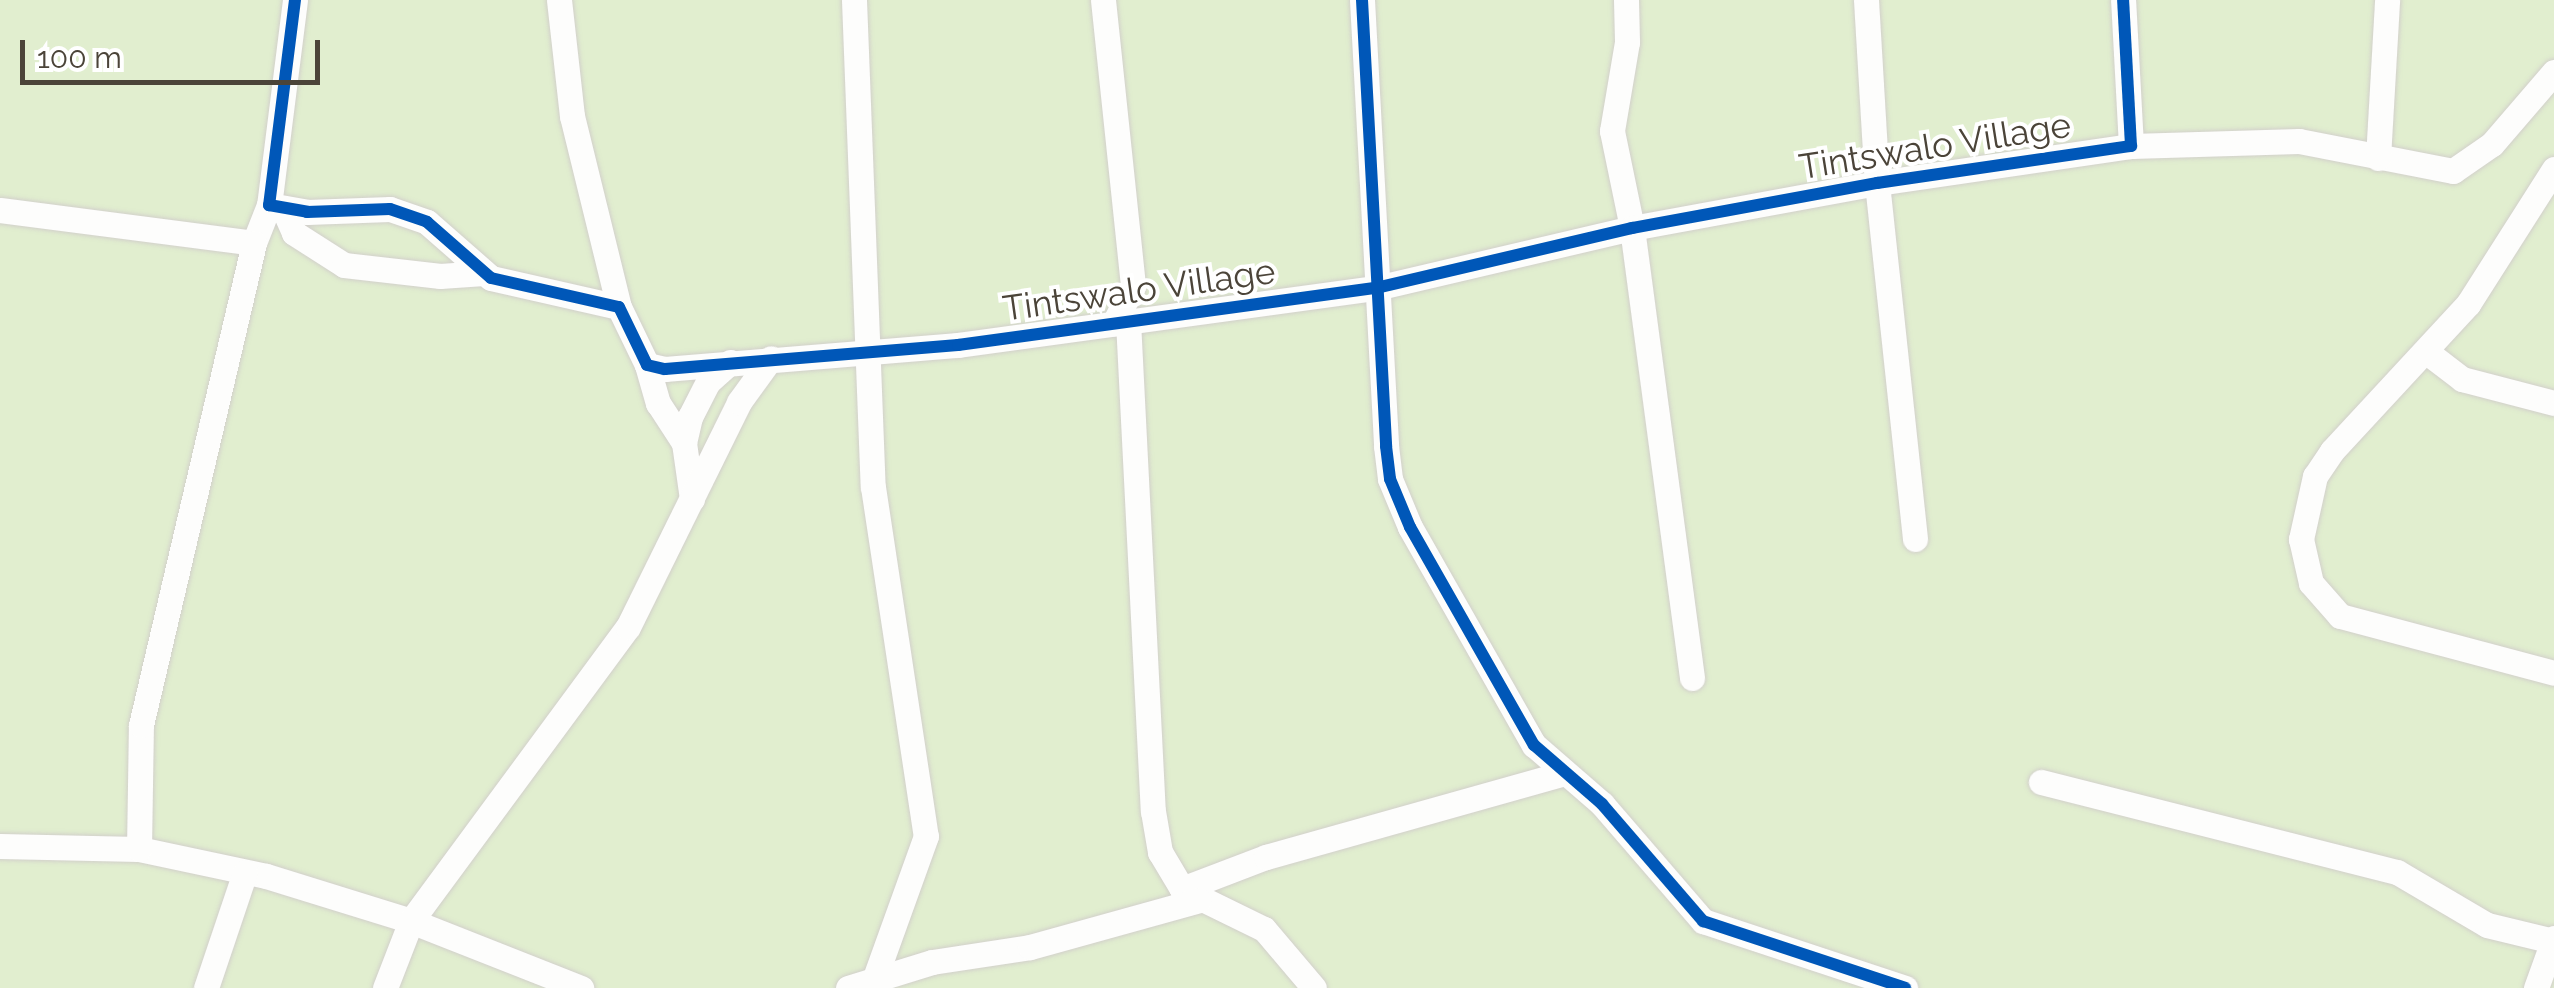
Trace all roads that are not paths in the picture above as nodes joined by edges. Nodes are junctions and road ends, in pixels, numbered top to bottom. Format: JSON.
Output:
{"nodes":[{"id":1,"x":295,"y":0,"type":"edge"},
{"id":2,"x":559,"y":0,"type":"edge"},
{"id":3,"x":854,"y":0,"type":"edge"},
{"id":4,"x":1104,"y":0,"type":"edge"},
{"id":5,"x":1362,"y":0,"type":"edge"},
{"id":6,"x":1626,"y":0,"type":"edge"},
{"id":7,"x":1866,"y":0,"type":"edge"},
{"id":8,"x":2123,"y":0,"type":"edge"},
{"id":9,"x":2387,"y":0,"type":"edge"},
{"id":10,"x":2551,"y":86,"type":"edge"},
{"id":11,"x":2131,"y":146,"type":"junction"},
{"id":12,"x":2378,"y":158,"type":"junction"},
{"id":13,"x":2554,"y":169,"type":"edge"},
{"id":14,"x":1877,"y":183,"type":"junction"},
{"id":15,"x":276,"y":206,"type":"junction"},
{"id":16,"x":0,"y":210,"type":"edge"},
{"id":17,"x":1632,"y":228,"type":"junction"},
{"id":18,"x":254,"y":243,"type":"junction"},
{"id":19,"x":484,"y":273,"type":"junction"},
{"id":20,"x":1133,"y":286,"type":"junction"},
{"id":21,"x":1376,"y":288,"type":"junction"},
{"id":22,"x":620,"y":307,"type":"junction"},
{"id":23,"x":1176,"y":314,"type":"junction"},
{"id":24,"x":1121,"y":322,"type":"junction"},
{"id":25,"x":865,"y":353,"type":"junction"},
{"id":26,"x":2428,"y":353,"type":"junction"},
{"id":27,"x":771,"y":358,"type":"junction"},
{"id":28,"x":730,"y":362,"type":"junction"},
{"id":29,"x":647,"y":365,"type":"junction"},
{"id":30,"x":2554,"y":403,"type":"edge"},
{"id":31,"x":684,"y":442,"type":"junction"},
{"id":32,"x":692,"y":499,"type":"junction"},
{"id":33,"x":1915,"y":538,"type":"dead end"},
{"id":34,"x":2554,"y":673,"type":"edge"},
{"id":35,"x":1692,"y":678,"type":"dead end"},
{"id":36,"x":1564,"y":772,"type":"junction"},
{"id":37,"x":2041,"y":782,"type":"dead end"},
{"id":38,"x":0,"y":846,"type":"edge"},
{"id":39,"x":139,"y":849,"type":"junction"},
{"id":40,"x":245,"y":872,"type":"junction"},
{"id":41,"x":1190,"y":894,"type":"junction"},
{"id":42,"x":411,"y":921,"type":"junction"},
{"id":43,"x":2553,"y":939,"type":"edge"},
{"id":44,"x":876,"y":978,"type":"junction"},
{"id":45,"x":206,"y":988,"type":"edge"},
{"id":46,"x":386,"y":988,"type":"edge"},
{"id":47,"x":581,"y":988,"type":"edge"},
{"id":48,"x":848,"y":988,"type":"edge"},
{"id":49,"x":1314,"y":988,"type":"edge"},
{"id":50,"x":1905,"y":988,"type":"edge"},
{"id":51,"x":2536,"y":988,"type":"edge"}],
"edges":[{"from":1,"to":15,"type":"street"},
{"from":2,"to":22,"type":"street"},
{"from":3,"to":25,"type":"street"},
{"from":4,"to":20,"type":"street"},
{"from":5,"to":21,"type":"street"},
{"from":6,"to":17,"type":"street"},
{"from":7,"to":14,"type":"street"},
{"from":8,"to":11,"type":"street"},
{"from":9,"to":12,"type":"street"},
{"from":10,"to":12,"type":"street","name":"Tintswalo Village"},
{"from":11,"to":12,"type":"street","name":"Tintswalo Village"},
{"from":11,"to":14,"type":"street","name":"Tintswalo Village"},
{"from":13,"to":26,"type":"street"},
{"from":14,"to":17,"type":"street","name":"Tintswalo Village"},
{"from":14,"to":33,"type":"street"},
{"from":15,"to":18,"type":"street"},
{"from":15,"to":19,"type":"street"},
{"from":15,"to":19,"type":"street"},
{"from":16,"to":18,"type":"street"},
{"from":17,"to":21,"type":"street","name":"Tintswalo Village"},
{"from":17,"to":35,"type":"street"},
{"from":18,"to":39,"type":"street"},
{"from":19,"to":22,"type":"street"},
{"from":20,"to":23,"type":"street"},
{"from":20,"to":24,"type":"street"},
{"from":21,"to":23,"type":"street","name":"Tintswalo Village"},
{"from":21,"to":36,"type":"street"},
{"from":22,"to":29,"type":"street"},
{"from":23,"to":24,"type":"street","name":"Tintswalo Village"},
{"from":24,"to":25,"type":"street","name":"Tintswalo Village"},
{"from":24,"to":41,"type":"street"},
{"from":25,"to":27,"type":"street","name":"Tintswalo Village"},
{"from":25,"to":44,"type":"street"},
{"from":26,"to":30,"type":"street"},
{"from":26,"to":34,"type":"street"},
{"from":27,"to":28,"type":"street","name":"Tintswalo Village"},
{"from":27,"to":32,"type":"street"},
{"from":28,"to":29,"type":"street","name":"Tintswalo Village"},
{"from":28,"to":31,"type":"street"},
{"from":29,"to":31,"type":"street"},
{"from":31,"to":32,"type":"street"},
{"from":32,"to":42,"type":"street"},
{"from":36,"to":41,"type":"street"},
{"from":36,"to":50,"type":"street"},
{"from":37,"to":43,"type":"street"},
{"from":38,"to":39,"type":"street"},
{"from":39,"to":40,"type":"street"},
{"from":40,"to":42,"type":"street"},
{"from":40,"to":45,"type":"street"},
{"from":41,"to":44,"type":"street"},
{"from":41,"to":49,"type":"street"},
{"from":42,"to":46,"type":"street"},
{"from":42,"to":47,"type":"street"},
{"from":43,"to":51,"type":"street"},
{"from":44,"to":48,"type":"street"}]}
